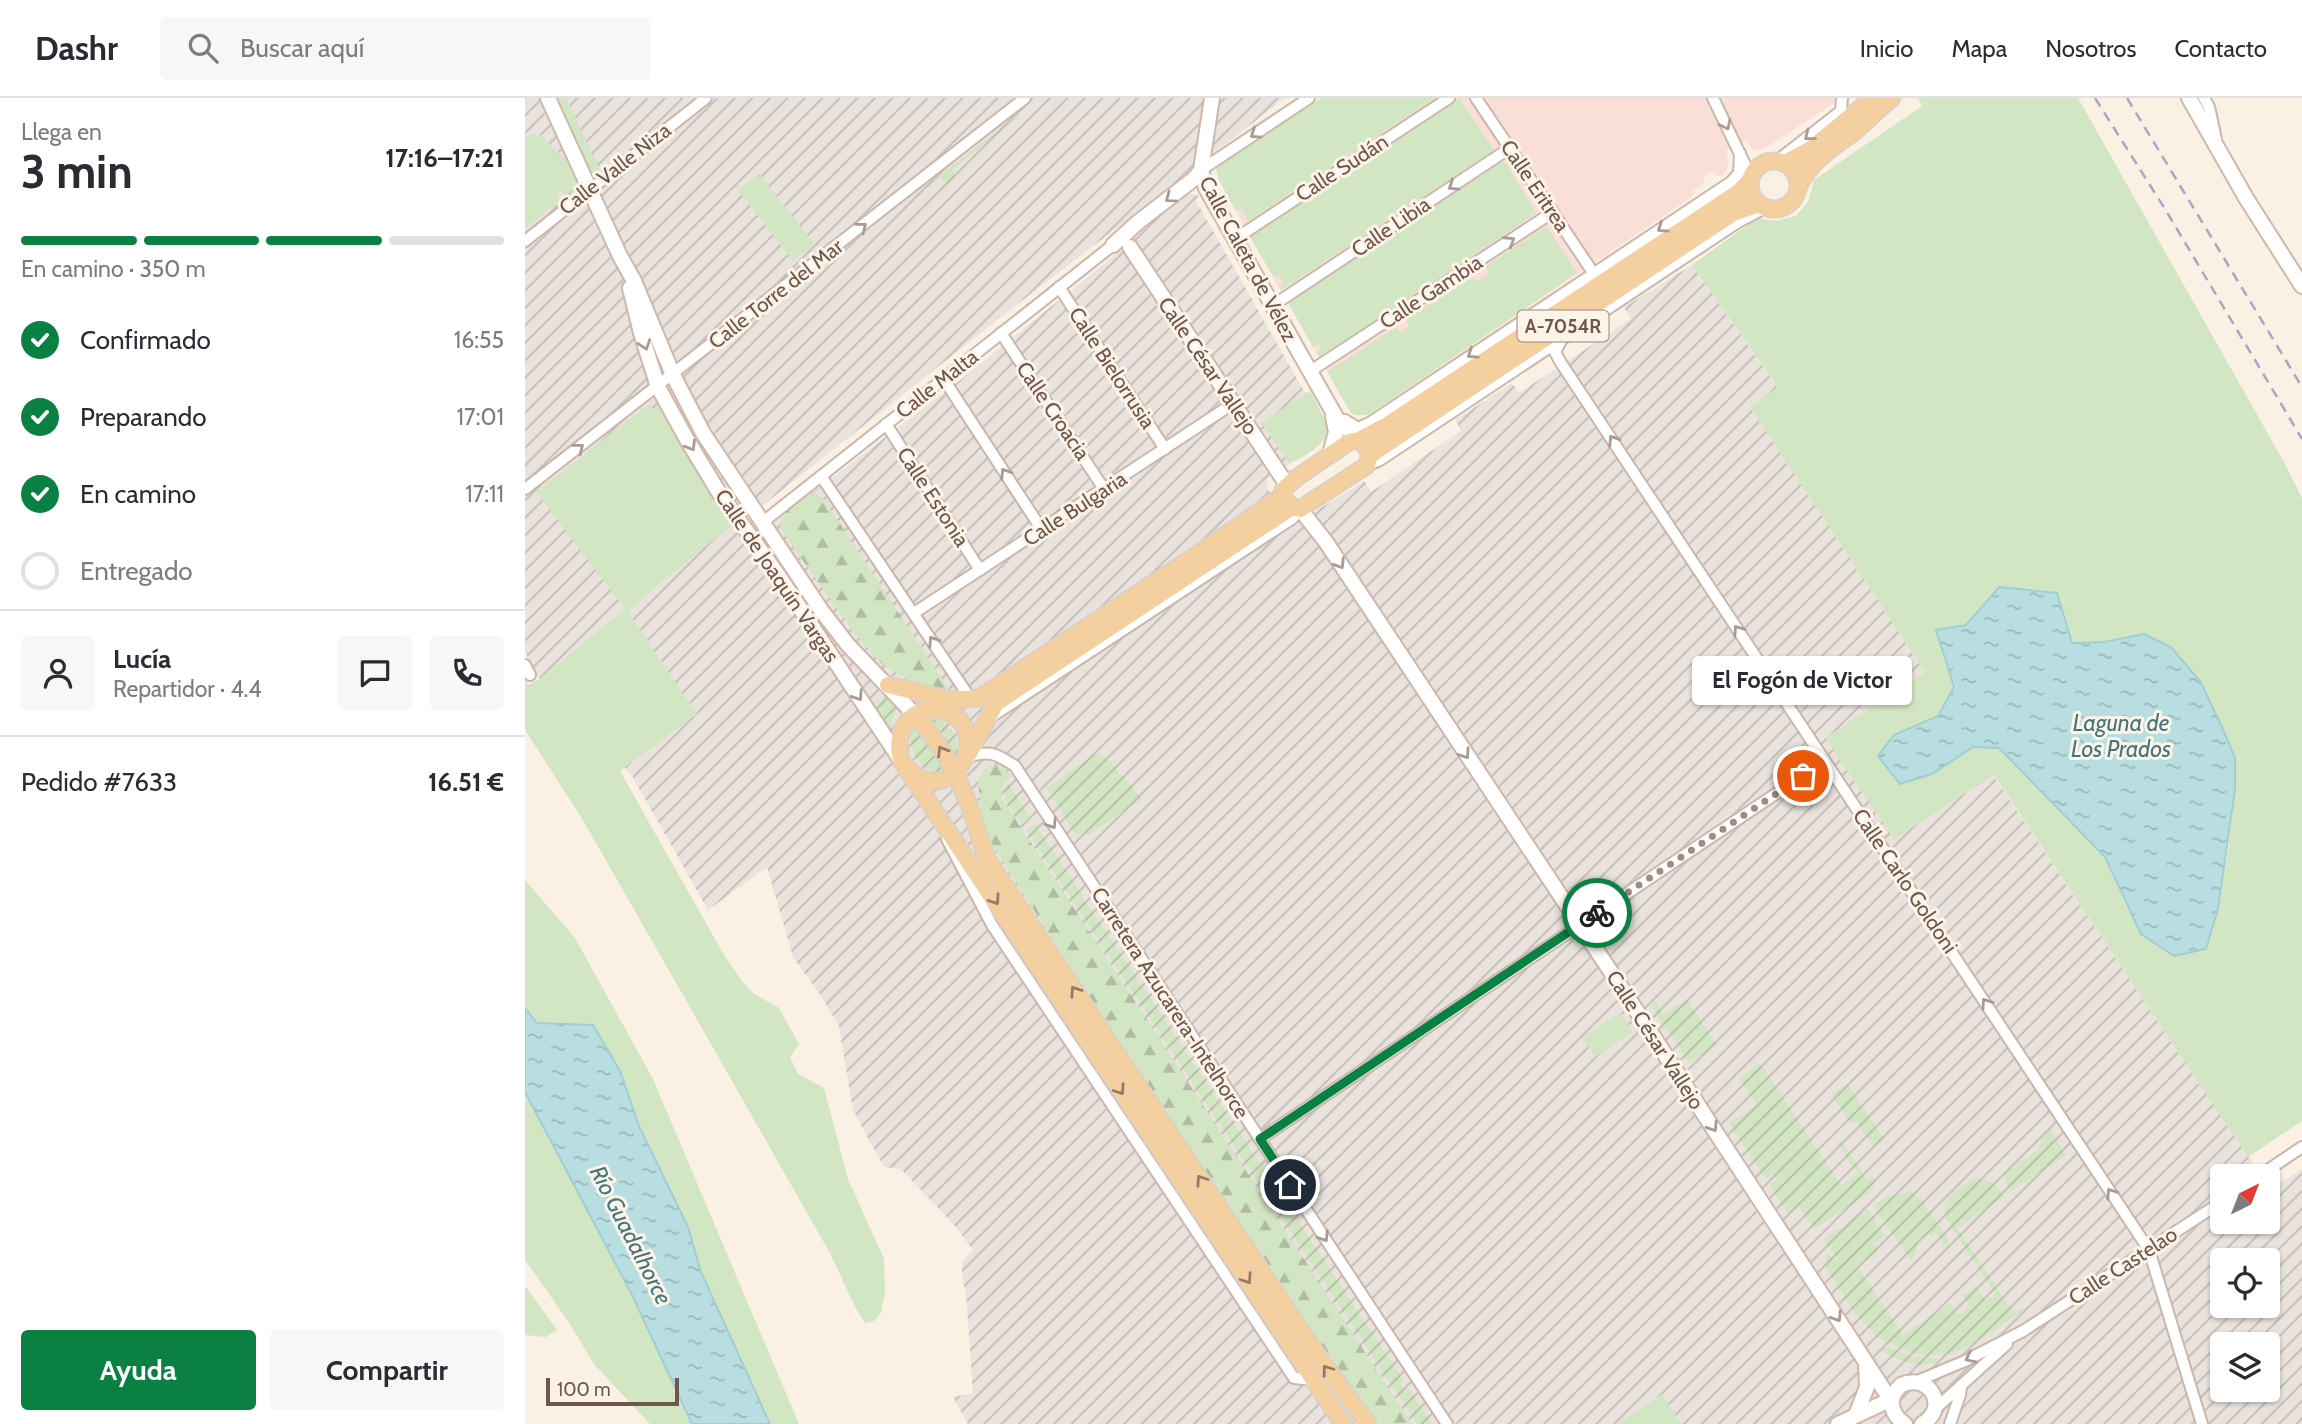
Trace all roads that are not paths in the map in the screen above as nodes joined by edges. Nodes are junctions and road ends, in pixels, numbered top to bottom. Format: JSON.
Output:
{"nodes":[{"id":1,"x":548,"y":98,"type":"edge"},
{"id":2,"x":706,"y":98,"type":"edge"},
{"id":3,"x":1025,"y":98,"type":"edge"},
{"id":4,"x":1212,"y":98,"type":"edge"},
{"id":5,"x":1309,"y":98,"type":"edge"},
{"id":6,"x":1449,"y":98,"type":"edge"},
{"id":7,"x":1476,"y":98,"type":"edge"},
{"id":8,"x":1713,"y":98,"type":"edge"},
{"id":9,"x":1842,"y":98,"type":"edge"},
{"id":10,"x":1873,"y":98,"type":"edge"},
{"id":11,"x":1892,"y":98,"type":"edge"},
{"id":12,"x":2189,"y":98,"type":"edge"},
{"id":13,"x":2204,"y":98,"type":"edge"},
{"id":14,"x":1510,"y":148,"type":"junction"},
{"id":15,"x":2219,"y":152,"type":"junction"},
{"id":16,"x":1740,"y":153,"type":"junction"},
{"id":17,"x":1781,"y":162,"type":"junction"},
{"id":18,"x":1201,"y":170,"type":"junction"},
{"id":19,"x":1751,"y":179,"type":"junction"},
{"id":20,"x":1799,"y":186,"type":"junction"},
{"id":21,"x":589,"y":190,"type":"junction"},
{"id":22,"x":1719,"y":191,"type":"junction"},
{"id":23,"x":1762,"y":206,"type":"junction"},
{"id":24,"x":1553,"y":212,"type":"junction"},
{"id":25,"x":1137,"y":223,"type":"junction"},
{"id":26,"x":1234,"y":239,"type":"junction"},
{"id":27,"x":525,"y":241,"type":"edge"},
{"id":28,"x":1113,"y":245,"type":"junction"},
{"id":29,"x":1129,"y":247,"type":"junction"},
{"id":30,"x":620,"y":256,"type":"junction"},
{"id":31,"x":1594,"y":274,"type":"junction"},
{"id":32,"x":2302,"y":286,"type":"edge"},
{"id":33,"x":1059,"y":287,"type":"junction"},
{"id":34,"x":1272,"y":306,"type":"junction"},
{"id":35,"x":1001,"y":333,"type":"junction"},
{"id":36,"x":1563,"y":337,"type":"junction"},
{"id":37,"x":1309,"y":372,"type":"junction"},
{"id":38,"x":673,"y":375,"type":"junction"},
{"id":39,"x":943,"y":378,"type":"junction"},
{"id":40,"x":658,"y":387,"type":"junction"},
{"id":41,"x":1234,"y":403,"type":"junction"},
{"id":42,"x":1398,"y":403,"type":"junction"},
{"id":43,"x":1333,"y":411,"type":"junction"},
{"id":44,"x":886,"y":424,"type":"junction"},
{"id":45,"x":1377,"y":430,"type":"junction"},
{"id":46,"x":1359,"y":440,"type":"junction"},
{"id":47,"x":1165,"y":449,"type":"junction"},
{"id":48,"x":1330,"y":454,"type":"junction"},
{"id":49,"x":1368,"y":460,"type":"junction"},
{"id":50,"x":821,"y":476,"type":"junction"},
{"id":51,"x":525,"y":489,"type":"edge"},
{"id":52,"x":1104,"y":489,"type":"junction"},
{"id":53,"x":1290,"y":499,"type":"junction"},
{"id":54,"x":763,"y":522,"type":"junction"},
{"id":55,"x":1042,"y":530,"type":"junction"},
{"id":56,"x":981,"y":570,"type":"junction"},
{"id":57,"x":914,"y":613,"type":"junction"},
{"id":58,"x":888,"y":685,"type":"junction"},
{"id":59,"x":970,"y":698,"type":"junction"},
{"id":60,"x":950,"y":700,"type":"junction"},
{"id":61,"x":933,"y":710,"type":"junction"},
{"id":62,"x":915,"y":715,"type":"junction"},
{"id":63,"x":967,"y":757,"type":"junction"},
{"id":64,"x":1825,"y":761,"type":"junction"},
{"id":65,"x":902,"y":762,"type":"junction"},
{"id":66,"x":955,"y":773,"type":"junction"},
{"id":67,"x":1580,"y":925,"type":"junction"},
{"id":68,"x":1260,"y":1139,"type":"junction"},
{"id":69,"x":2302,"y":1147,"type":"edge"},
{"id":70,"x":2277,"y":1164,"type":"edge"},
{"id":71,"x":2210,"y":1210,"type":"edge"},
{"id":72,"x":2149,"y":1250,"type":"junction"},
{"id":73,"x":2023,"y":1331,"type":"junction"},
{"id":74,"x":1865,"y":1360,"type":"junction"},
{"id":75,"x":1915,"y":1382,"type":"junction"},
{"id":76,"x":1961,"y":1385,"type":"junction"},
{"id":77,"x":1892,"y":1398,"type":"junction"},
{"id":78,"x":1856,"y":1415,"type":"junction"},
{"id":79,"x":1935,"y":1415,"type":"edge"},
{"id":80,"x":1343,"y":1424,"type":"edge"},
{"id":81,"x":1368,"y":1424,"type":"edge"},
{"id":82,"x":1447,"y":1424,"type":"edge"},
{"id":83,"x":1838,"y":1424,"type":"edge"},
{"id":84,"x":1895,"y":1424,"type":"edge"},
{"id":85,"x":1904,"y":1424,"type":"edge"},
{"id":86,"x":1922,"y":1424,"type":"edge"},
{"id":87,"x":1950,"y":1424,"type":"edge"},
{"id":88,"x":2202,"y":1424,"type":"edge"}],
"edges":[{"from":1,"to":21,"type":"street"},
{"from":2,"to":21,"type":"street","name":"Calle Valle Niza"},
{"from":38,"to":3,"type":"street","name":"Calle Torre del Mar","one_way":true},
{"from":4,"to":18,"type":"street","name":"Calle Caleta de Vélez"},
{"from":5,"to":18,"type":"street","one_way":true},
{"from":6,"to":26,"type":"street","name":"Calle Sudán"},
{"from":7,"to":14,"type":"street","name":"Calle Eritrea"},
{"from":8,"to":16,"type":"street","one_way":true},
{"from":9,"to":17,"type":"street","one_way":true},
{"from":10,"to":17,"type":"main road","number":"A-7054R"},
{"from":11,"to":20,"type":"main road","number":"A-7054R"},
{"from":12,"to":15,"type":"street"},
{"from":13,"to":15,"type":"street"},
{"from":14,"to":24,"type":"street","name":"Calle Eritrea"},
{"from":14,"to":34,"type":"street","name":"Calle Libia","one_way":true},
{"from":15,"to":32,"type":"street"},
{"from":16,"to":19,"type":"street"},
{"from":16,"to":22,"type":"street"},
{"from":17,"to":19,"type":"main road","number":"A-7054R"},
{"from":17,"to":20,"type":"main road"},
{"from":18,"to":25,"type":"street","name":"Calle Malta","one_way":true},
{"from":18,"to":26,"type":"street","name":"Calle Caleta de Vélez"},
{"from":19,"to":22,"type":"street"},
{"from":19,"to":23,"type":"main road"},
{"from":19,"to":45,"type":"main road","number":"A-7054R"},
{"from":20,"to":23,"type":"main road","number":"A-7054R"},
{"from":21,"to":27,"type":"street","name":"Calle Valle Niza"},
{"from":21,"to":30,"type":"street"},
{"from":22,"to":31,"type":"street","one_way":true},
{"from":23,"to":36,"type":"street"},
{"from":23,"to":49,"type":"main road","number":"A-7054R"},
{"from":24,"to":31,"type":"street","name":"Calle Eritrea"},
{"from":37,"to":24,"type":"street","name":"Calle Gambia","one_way":true},
{"from":25,"to":28,"type":"street","name":"Calle Malta"},
{"from":25,"to":29,"type":"street"},
{"from":26,"to":34,"type":"street","name":"Calle Caleta de Vélez"},
{"from":28,"to":29,"type":"street"},
{"from":28,"to":33,"type":"street","name":"Calle Malta"},
{"from":29,"to":41,"type":"street","name":"Calle César Vallejo"},
{"from":30,"to":38,"type":"street","name":"Calle de Joaquín Vargas"},
{"from":30,"to":40,"type":"street","name":"Calle de Joaquín Vargas","one_way":true},
{"from":31,"to":42,"type":"street","one_way":true},
{"from":33,"to":35,"type":"street","name":"Calle Malta"},
{"from":33,"to":47,"type":"street","name":"Calle Bielorrusia"},
{"from":34,"to":37,"type":"street","name":"Calle Caleta de Vélez"},
{"from":35,"to":39,"type":"street","name":"Calle Malta"},
{"from":35,"to":52,"type":"street","name":"Calle Croacia"},
{"from":36,"to":49,"type":"street"},
{"from":64,"to":36,"type":"street","name":"Calle Carlo Goldoni","one_way":true},
{"from":37,"to":43,"type":"street","name":"Calle Caleta de Vélez"},
{"from":38,"to":40,"type":"street","name":"Calle Torre del Mar"},
{"from":38,"to":54,"type":"street","name":"Calle de Joaquín Vargas"},
{"from":39,"to":44,"type":"street","name":"Calle Malta"},
{"from":55,"to":39,"type":"street","one_way":true},
{"from":51,"to":40,"type":"street","name":"Calle Torre del Mar","one_way":true},
{"from":40,"to":65,"type":"street","name":"Calle de Joaquín Vargas","one_way":true},
{"from":41,"to":47,"type":"street","name":"Calle Bulgaria"},
{"from":41,"to":53,"type":"street","name":"Calle César Vallejo"},
{"from":42,"to":43,"type":"street"},
{"from":42,"to":45,"type":"street"},
{"from":43,"to":46,"type":"street","name":"Calle Caleta de Vélez"},
{"from":43,"to":48,"type":"street"},
{"from":44,"to":50,"type":"street","name":"Calle Malta"},
{"from":44,"to":56,"type":"street","name":"Calle Estonia"},
{"from":45,"to":46,"type":"main road","number":"A-7054R"},
{"from":46,"to":48,"type":"main road","number":"A-7054R"},
{"from":46,"to":49,"type":"main road"},
{"from":47,"to":52,"type":"street","name":"Calle Bulgaria"},
{"from":48,"to":53,"type":"main road","number":"A-7054R"},
{"from":49,"to":53,"type":"main road","number":"A-7054R"},
{"from":50,"to":54,"type":"street","name":"Calle Malta"},
{"from":50,"to":57,"type":"street"},
{"from":52,"to":55,"type":"street","name":"Calle Bulgaria"},
{"from":53,"to":59,"type":"main road"},
{"from":53,"to":63,"type":"main road"},
{"from":53,"to":67,"type":"street","name":"Calle César Vallejo","one_way":true},
{"from":54,"to":58,"type":"street","name":"Calle de Joaquín Vargas"},
{"from":55,"to":56,"type":"street","name":"Calle Bulgaria"},
{"from":56,"to":57,"type":"street","name":"Calle Bulgaria"},
{"from":59,"to":57,"type":"street","one_way":true},
{"from":58,"to":60,"type":"main road"},
{"from":58,"to":62,"type":"street","name":"Calle de Joaquín Vargas"},
{"from":59,"to":60,"type":"main road"},
{"from":60,"to":61,"type":"main road"},
{"from":61,"to":62,"type":"main road"},
{"from":61,"to":63,"type":"main road"},
{"from":62,"to":65,"type":"main road"},
{"from":66,"to":62,"type":"main road","one_way":true},
{"from":63,"to":66,"type":"main road"},
{"from":63,"to":68,"type":"street","name":"Carretera Azucarera-Intelhorce","one_way":true},
{"from":64,"to":67,"type":"street"},
{"from":72,"to":64,"type":"street","name":"Calle Carlo Goldoni","one_way":true},
{"from":65,"to":66,"type":"main road"},
{"from":65,"to":80,"type":"main road","one_way":true},
{"from":81,"to":66,"type":"main road","one_way":true},
{"from":67,"to":68,"type":"street"},
{"from":67,"to":74,"type":"street","name":"Calle César Vallejo","one_way":true},
{"from":68,"to":82,"type":"street","name":"Carretera Azucarera-Intelhorce","one_way":true},
{"from":69,"to":70,"type":"street"},
{"from":71,"to":72,"type":"street","name":"Calle Castelao"},
{"from":72,"to":73,"type":"street","name":"Calle Castelao"},
{"from":72,"to":88,"type":"street","name":"Calle Carlo Goldoni"},
{"from":73,"to":75,"type":"street","name":"Calle Castelao","one_way":true},
{"from":73,"to":76,"type":"street","name":"Calle Castelao"},
{"from":74,"to":77,"type":"street","name":"Calle César Vallejo"},
{"from":74,"to":78,"type":"street"},
{"from":75,"to":77,"type":"street"},
{"from":75,"to":79,"type":"street"},
{"from":76,"to":79,"type":"street","name":"Calle Castelao"},
{"from":76,"to":87,"type":"street"},
{"from":77,"to":78,"type":"street"},
{"from":77,"to":85,"type":"street","name":"Calle César Vallejo"},
{"from":78,"to":83,"type":"street"},
{"from":79,"to":86,"type":"street"},
{"from":84,"to":85,"type":"street"}]}
